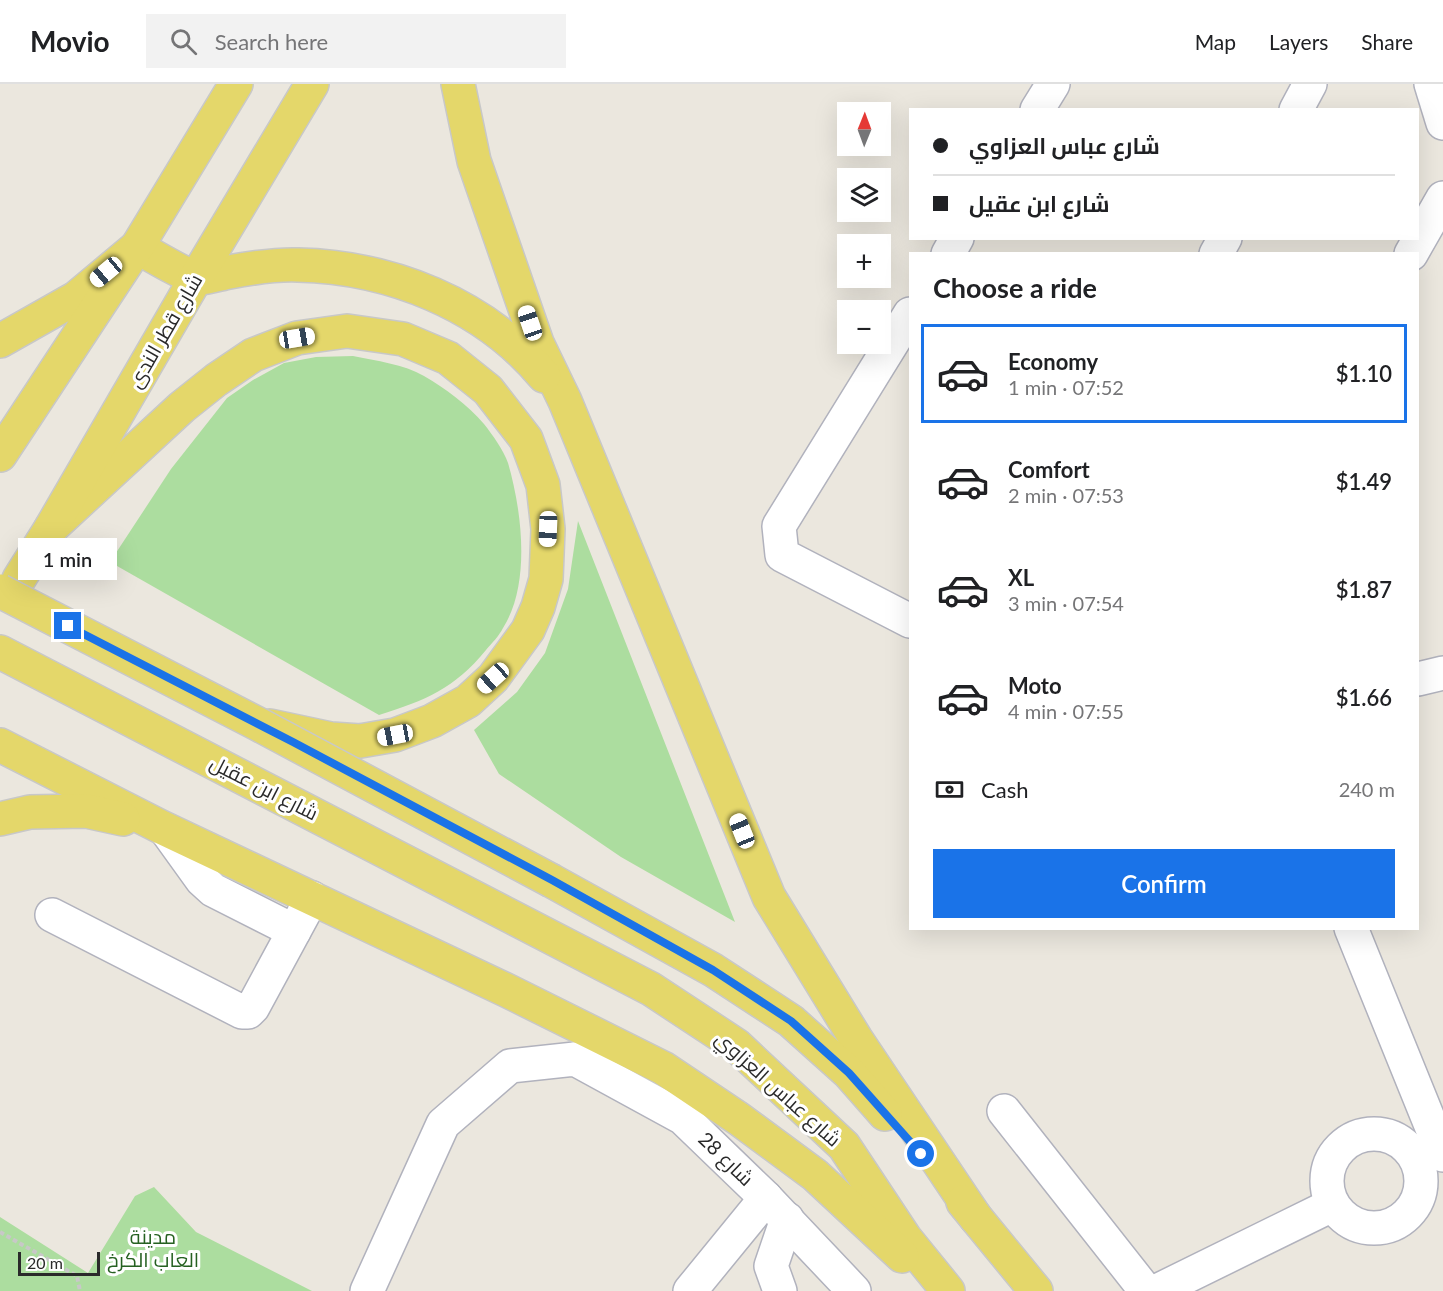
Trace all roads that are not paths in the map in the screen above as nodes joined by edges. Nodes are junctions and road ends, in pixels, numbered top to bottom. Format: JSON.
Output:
{"nodes":[{"id":1,"x":236,"y":84,"type":"edge"},
{"id":2,"x":312,"y":84,"type":"edge"},
{"id":3,"x":458,"y":84,"type":"edge"},
{"id":4,"x":1053,"y":84,"type":"edge"},
{"id":5,"x":1310,"y":84,"type":"edge"},
{"id":6,"x":1431,"y":84,"type":"edge"},
{"id":7,"x":1038,"y":108,"type":"edge"},
{"id":8,"x":1297,"y":108,"type":"edge"},
{"id":9,"x":1443,"y":123,"type":"edge"},
{"id":10,"x":1443,"y":198,"type":"edge"},
{"id":11,"x":1419,"y":240,"type":"edge"},
{"id":12,"x":137,"y":247,"type":"junction"},
{"id":13,"x":196,"y":278,"type":"junction"},
{"id":14,"x":909,"y":316,"type":"edge"},
{"id":15,"x":0,"y":341,"type":"edge"},
{"id":16,"x":565,"y":402,"type":"junction"},
{"id":17,"x":0,"y":455,"type":"edge"},
{"id":18,"x":51,"y":528,"type":"junction"},
{"id":19,"x":9,"y":585,"type":"edge"},
{"id":20,"x":909,"y":620,"type":"edge"},
{"id":21,"x":0,"y":652,"type":"edge"},
{"id":22,"x":1443,"y":674,"type":"edge"},
{"id":23,"x":1419,"y":679,"type":"edge"},
{"id":24,"x":256,"y":723,"type":"junction"},
{"id":25,"x":0,"y":745,"type":"edge"},
{"id":26,"x":0,"y":819,"type":"edge"},
{"id":27,"x":163,"y":829,"type":"junction"},
{"id":28,"x":312,"y":898,"type":"junction"},
{"id":29,"x":52,"y":915,"type":"dead end"},
{"id":30,"x":528,"y":924,"type":"joint"},
{"id":31,"x":1352,"y":930,"type":"edge"},
{"id":32,"x":294,"y":931,"type":"junction"},
{"id":33,"x":1004,"y":1111,"type":"dead end"},
{"id":34,"x":1433,"y":1154,"type":"edge"},
{"id":35,"x":1332,"y":1205,"type":"junction"},
{"id":36,"x":777,"y":1208,"type":"junction"},
{"id":37,"x":976,"y":1218,"type":"junction"},
{"id":38,"x":366,"y":1291,"type":"edge"},
{"id":39,"x":690,"y":1291,"type":"edge"},
{"id":40,"x":780,"y":1291,"type":"edge"},
{"id":41,"x":854,"y":1291,"type":"edge"},
{"id":42,"x":942,"y":1291,"type":"edge"},
{"id":43,"x":948,"y":1291,"type":"edge"},
{"id":44,"x":1036,"y":1291,"type":"edge"},
{"id":45,"x":1146,"y":1291,"type":"edge"},
{"id":46,"x":1157,"y":1291,"type":"edge"}],
"edges":[{"from":1,"to":12,"type":"main road"},
{"from":2,"to":13,"type":"main road","name":"شارع قطر الندى"},
{"from":3,"to":16,"type":"main road"},
{"from":4,"to":7,"type":"street"},
{"from":5,"to":8,"type":"street"},
{"from":6,"to":9,"type":"street"},
{"from":10,"to":11,"type":"street"},
{"from":12,"to":13,"type":"main road"},
{"from":12,"to":15,"type":"main road"},
{"from":12,"to":17,"type":"main road"},
{"from":13,"to":16,"type":"main road"},
{"from":13,"to":18,"type":"main road","name":"شارع قطر الندى"},
{"from":14,"to":20,"type":"street"},
{"from":16,"to":37,"type":"main road"},
{"from":18,"to":19,"type":"main road","name":"شارع قطر الندى"},
{"from":18,"to":24,"type":"main road","bridge":true},
{"from":19,"to":24,"type":"main road","bridge":true},
{"from":21,"to":30,"type":"main road","name":"شارع ابن عقيل"},
{"from":22,"to":23,"type":"street"},
{"from":24,"to":37,"type":"main road","bridge":true},
{"from":25,"to":27,"type":"main road"},
{"from":26,"to":27,"type":"main road"},
{"from":27,"to":28,"type":"main road"},
{"from":27,"to":32,"type":"street"},
{"from":28,"to":32,"type":"street"},
{"from":28,"to":42,"type":"main road"},
{"from":29,"to":32,"type":"street"},
{"from":30,"to":43,"type":"main road","name":"شارع عباس العزاوي"},
{"from":31,"to":34,"type":"street"},
{"from":33,"to":45,"type":"street"},
{"from":34,"to":35,"type":"street"},
{"from":34,"to":35,"type":"street"},
{"from":35,"to":46,"type":"street"},
{"from":36,"to":38,"type":"street","name":"شارع 28"},
{"from":36,"to":39,"type":"street"},
{"from":36,"to":40,"type":"street"},
{"from":36,"to":41,"type":"street","name":"شارع 28"},
{"from":37,"to":44,"type":"main road"}]}
